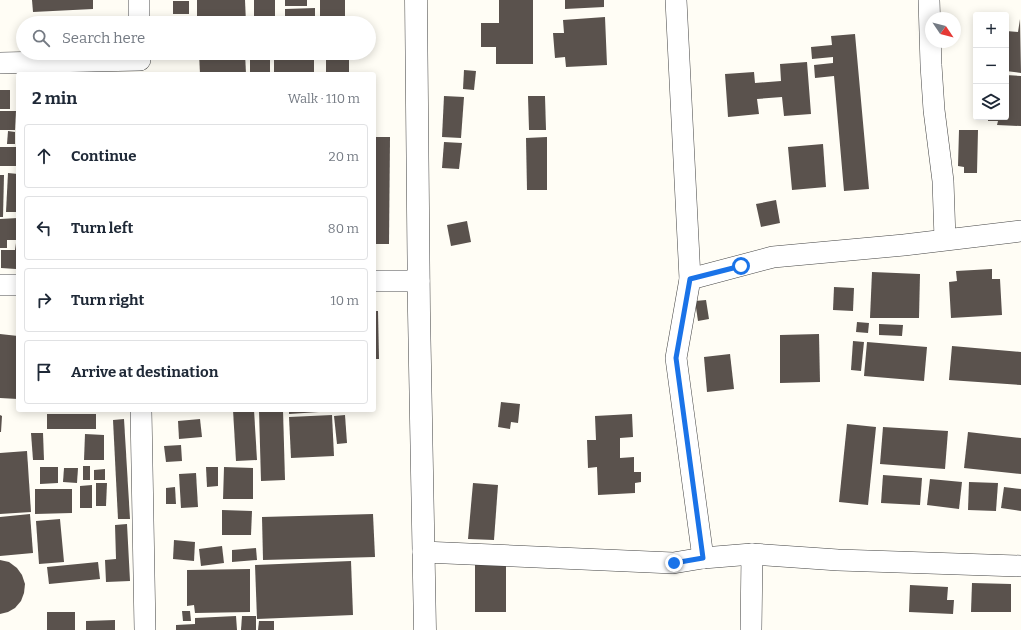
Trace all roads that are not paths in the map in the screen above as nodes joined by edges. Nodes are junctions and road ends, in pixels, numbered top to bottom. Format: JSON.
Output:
{"nodes":[{"id":1,"x":139,"y":0,"type":"edge"},
{"id":2,"x":416,"y":0,"type":"edge"},
{"id":3,"x":676,"y":0,"type":"edge"},
{"id":4,"x":929,"y":0,"type":"edge"},
{"id":5,"x":139,"y":16,"type":"edge"},
{"id":6,"x":140,"y":62,"type":"edge"},
{"id":7,"x":0,"y":63,"type":"edge"},
{"id":8,"x":1021,"y":230,"type":"edge"},
{"id":9,"x":945,"y":239,"type":"junction"},
{"id":10,"x":690,"y":279,"type":"junction"},
{"id":11,"x":376,"y":281,"type":"edge"},
{"id":12,"x":419,"y":281,"type":"junction"},
{"id":13,"x":0,"y":285,"type":"edge"},
{"id":14,"x":16,"y":285,"type":"edge"},
{"id":15,"x":141,"y":412,"type":"edge"},
{"id":16,"x":423,"y":552,"type":"junction"},
{"id":17,"x":752,"y":554,"type":"junction"},
{"id":18,"x":703,"y":558,"type":"junction"},
{"id":19,"x":1021,"y":566,"type":"edge"},
{"id":20,"x":145,"y":630,"type":"edge"},
{"id":21,"x":425,"y":630,"type":"edge"},
{"id":22,"x":751,"y":630,"type":"edge"}],
"edges":[{"from":1,"to":5,"type":"street"},
{"from":2,"to":12,"type":"street"},
{"from":3,"to":10,"type":"street"},
{"from":4,"to":9,"type":"street"},
{"from":6,"to":7,"type":"street"},
{"from":8,"to":9,"type":"street"},
{"from":9,"to":10,"type":"street"},
{"from":10,"to":18,"type":"street"},
{"from":11,"to":12,"type":"street"},
{"from":12,"to":16,"type":"street"},
{"from":13,"to":14,"type":"street"},
{"from":15,"to":20,"type":"street"},
{"from":16,"to":18,"type":"street"},
{"from":16,"to":21,"type":"street"},
{"from":17,"to":18,"type":"street"},
{"from":17,"to":19,"type":"street"},
{"from":17,"to":22,"type":"street"}]}
